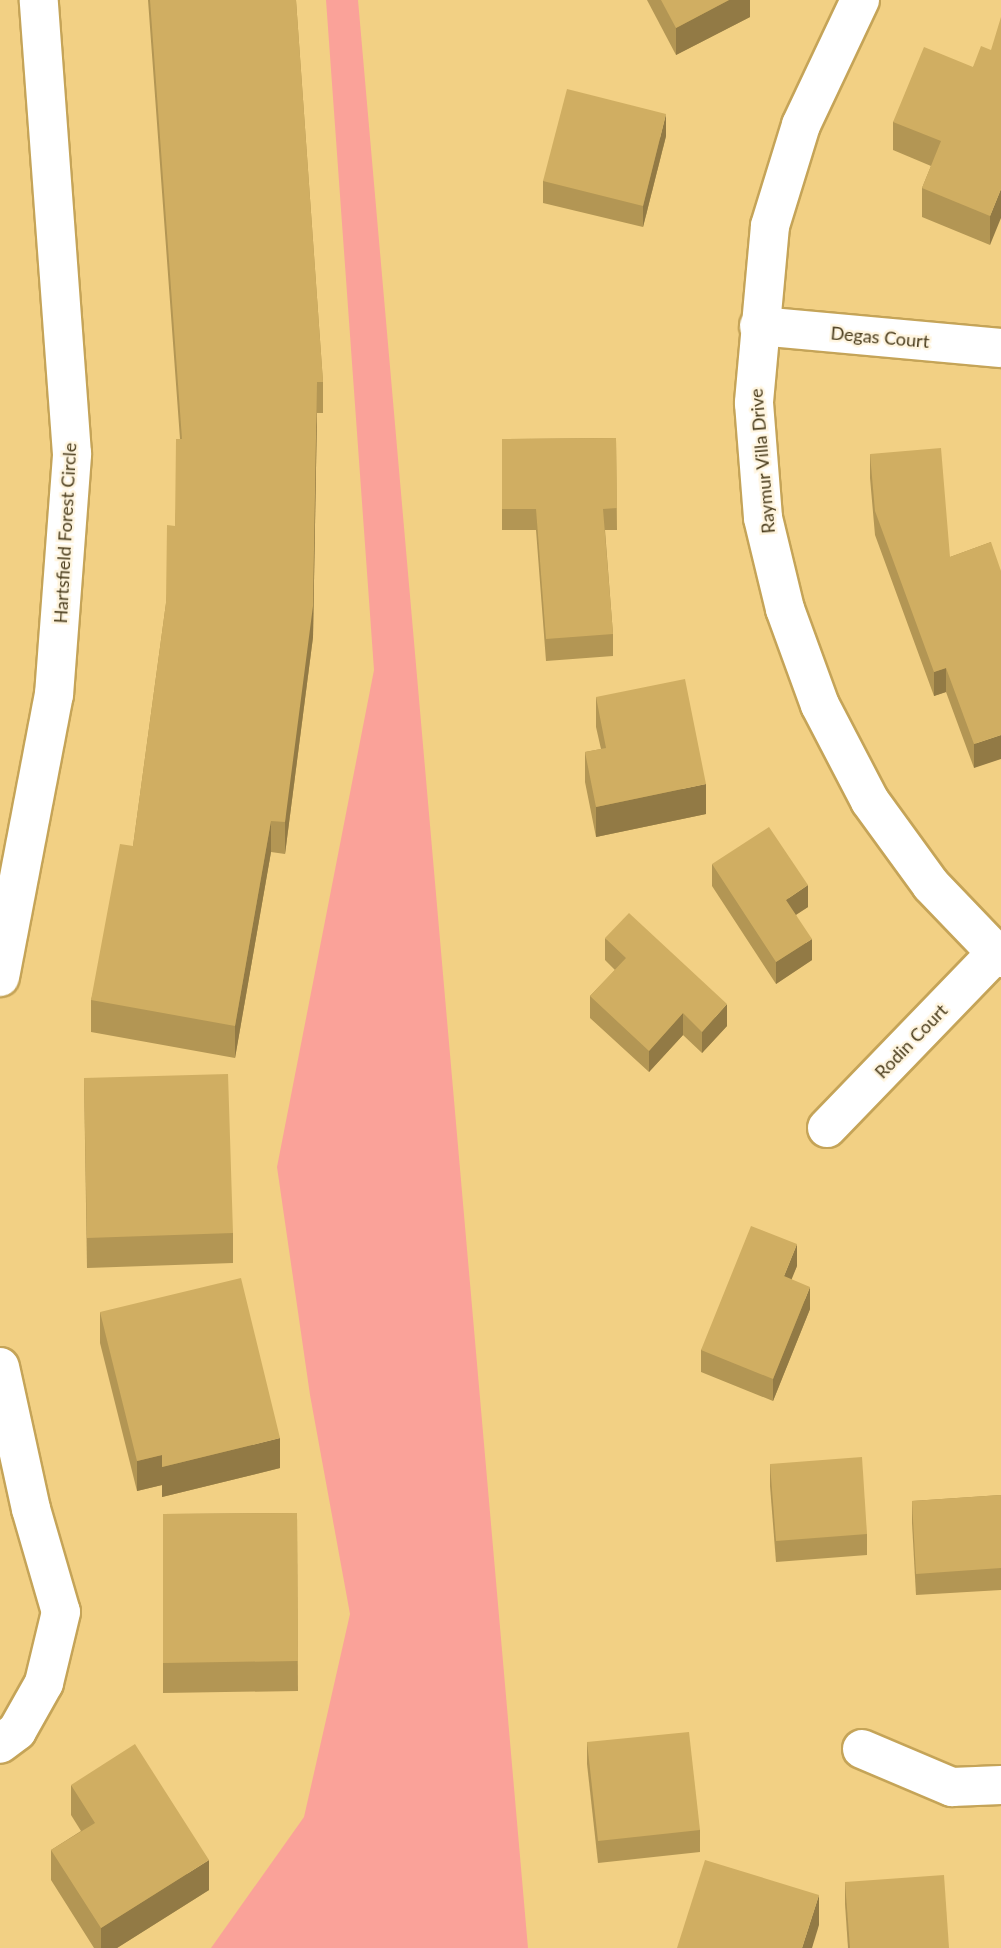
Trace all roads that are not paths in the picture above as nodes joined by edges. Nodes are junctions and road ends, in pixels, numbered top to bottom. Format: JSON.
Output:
{"nodes":[{"id":1,"x":39,"y":0,"type":"edge"},
{"id":2,"x":860,"y":0,"type":"edge"},
{"id":3,"x":759,"y":326,"type":"junction"},
{"id":4,"x":1001,"y":348,"type":"edge"},
{"id":5,"x":999,"y":955,"type":"edge"},
{"id":6,"x":0,"y":977,"type":"edge"},
{"id":7,"x":827,"y":1128,"type":"dead end"},
{"id":8,"x":0,"y":1367,"type":"edge"},
{"id":9,"x":0,"y":1744,"type":"edge"},
{"id":10,"x":862,"y":1749,"type":"dead end"},
{"id":11,"x":1001,"y":1785,"type":"edge"}],
"edges":[{"from":1,"to":6,"type":"street","name":"Hartsfield Forest Circle"},
{"from":2,"to":3,"type":"street","name":"Raymur Villa Drive"},
{"from":3,"to":4,"type":"street","name":"Degas Court"},
{"from":3,"to":5,"type":"street","name":"Raymur Villa Drive"},
{"from":5,"to":7,"type":"street","name":"Rodin Court"},
{"from":8,"to":9,"type":"street"},
{"from":10,"to":11,"type":"street"}]}
